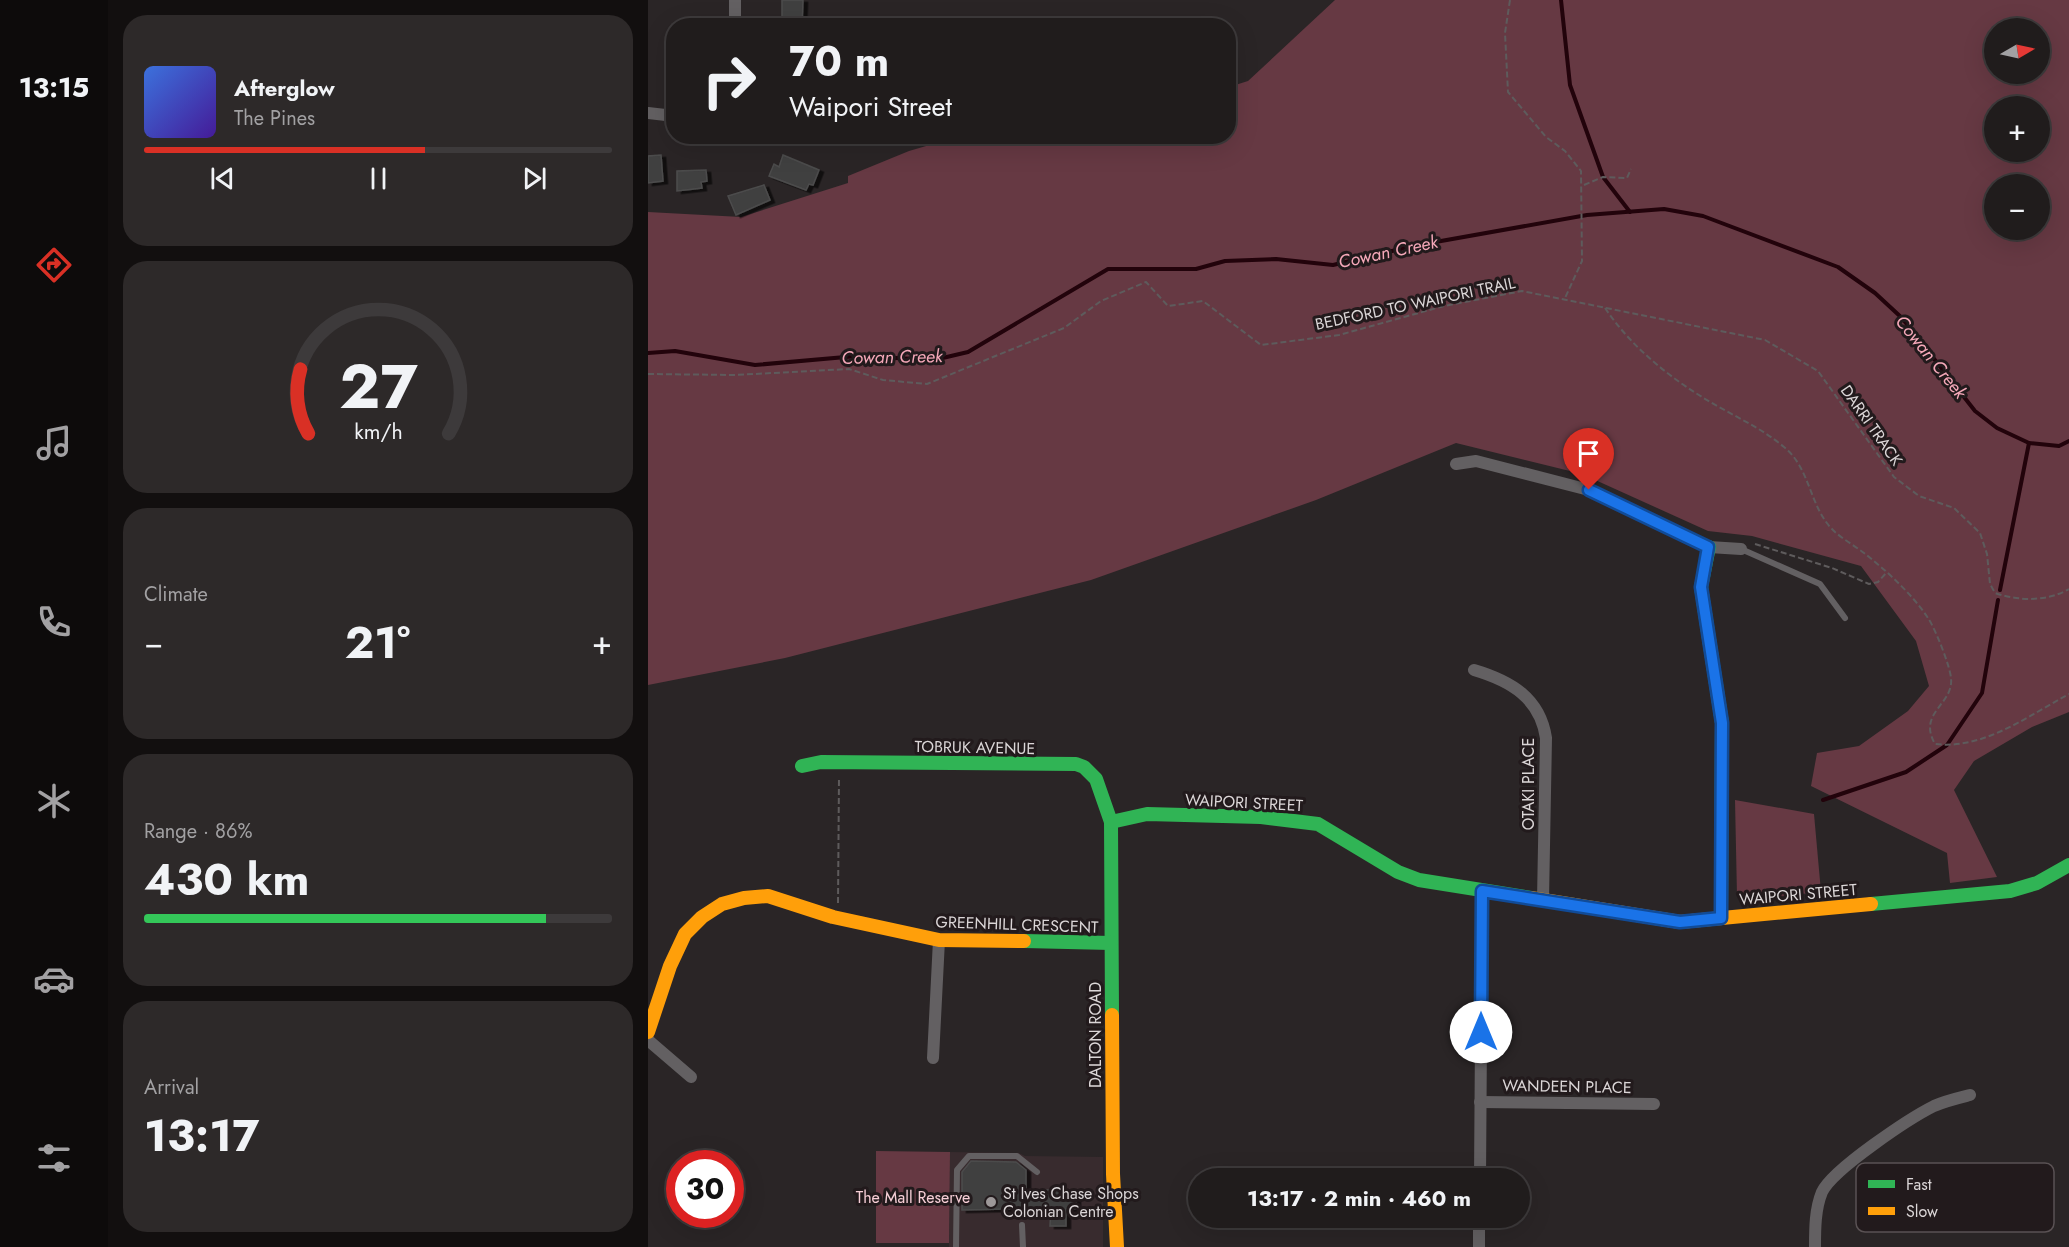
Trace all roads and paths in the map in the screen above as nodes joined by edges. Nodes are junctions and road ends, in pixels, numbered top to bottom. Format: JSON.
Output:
{"nodes":[{"id":1,"x":735,"y":0,"type":"edge"},
{"id":2,"x":1510,"y":0,"type":"edge"},
{"id":3,"x":735,"y":18,"type":"edge"},
{"id":4,"x":648,"y":113,"type":"edge"},
{"id":5,"x":666,"y":115,"type":"edge"},
{"id":6,"x":1631,"y":169,"type":"dead end"},
{"id":7,"x":1584,"y":185,"type":"junction"},
{"id":8,"x":1565,"y":298,"type":"junction"},
{"id":9,"x":1605,"y":308,"type":"junction"},
{"id":10,"x":648,"y":374,"type":"edge"},
{"id":11,"x":1456,"y":464,"type":"dead end"},
{"id":12,"x":1708,"y":547,"type":"junction"},
{"id":13,"x":1741,"y":549,"type":"junction"},
{"id":14,"x":1887,"y":572,"type":"junction"},
{"id":15,"x":2069,"y":589,"type":"edge"},
{"id":16,"x":1845,"y":618,"type":"dead end"},
{"id":17,"x":1474,"y":670,"type":"dead end"},
{"id":18,"x":2069,"y":694,"type":"edge"},
{"id":19,"x":839,"y":762,"type":"junction"},
{"id":20,"x":802,"y":766,"type":"dead end"},
{"id":21,"x":1111,"y":822,"type":"junction"},
{"id":22,"x":2069,"y":865,"type":"edge"},
{"id":23,"x":1482,"y":891,"type":"junction"},
{"id":24,"x":1543,"y":900,"type":"junction"},
{"id":25,"x":838,"y":918,"type":"junction"},
{"id":26,"x":1721,"y":918,"type":"junction"},
{"id":27,"x":939,"y":940,"type":"junction"},
{"id":28,"x":1111,"y":943,"type":"junction"},
{"id":29,"x":648,"y":1032,"type":"edge"},
{"id":30,"x":648,"y":1040,"type":"edge"},
{"id":31,"x":933,"y":1058,"type":"dead end"},
{"id":32,"x":691,"y":1077,"type":"dead end"},
{"id":33,"x":1970,"y":1095,"type":"dead end"},
{"id":34,"x":1480,"y":1102,"type":"junction"},
{"id":35,"x":1654,"y":1104,"type":"dead end"},
{"id":36,"x":1480,"y":1168,"type":"edge"},
{"id":37,"x":1037,"y":1172,"type":"dead end"},
{"id":38,"x":1022,"y":1225,"type":"dead end"},
{"id":39,"x":1479,"y":1228,"type":"edge"},
{"id":40,"x":956,"y":1247,"type":"edge"},
{"id":41,"x":1023,"y":1247,"type":"edge"},
{"id":42,"x":1117,"y":1247,"type":"edge"},
{"id":43,"x":1479,"y":1247,"type":"edge"},
{"id":44,"x":1815,"y":1247,"type":"edge"}],
"edges":[{"from":1,"to":3,"type":"street"},
{"from":2,"to":7,"type":"path"},
{"from":4,"to":5,"type":"street"},
{"from":6,"to":7,"type":"path"},
{"from":7,"to":8,"type":"path"},
{"from":8,"to":9,"type":"path","name":"BEDFORD TO WAIPORI TRAIL"},
{"from":8,"to":10,"type":"path","name":"BEDFORD TO WAIPORI TRAIL"},
{"from":9,"to":14,"type":"path"},
{"from":9,"to":15,"type":"path","name":"DARRI TRACK"},
{"from":11,"to":12,"type":"street"},
{"from":12,"to":13,"type":"street"},
{"from":12,"to":26,"type":"street"},
{"from":13,"to":14,"type":"path"},
{"from":13,"to":16,"type":"lane"},
{"from":14,"to":18,"type":"path"},
{"from":17,"to":24,"type":"street","name":"OTAKI PLACE"},
{"from":19,"to":20,"type":"street","name":"TOBRUK AVENUE"},
{"from":19,"to":21,"type":"street","name":"TOBRUK AVENUE"},
{"from":19,"to":25,"type":"path"},
{"from":21,"to":23,"type":"street","name":"WAIPORI STREET"},
{"from":21,"to":28,"type":"street","name":"DALTON ROAD"},
{"from":22,"to":26,"type":"street","name":"WAIPORI STREET"},
{"from":23,"to":24,"type":"street","name":"WAIPORI STREET"},
{"from":23,"to":34,"type":"street"},
{"from":24,"to":26,"type":"street","name":"WAIPORI STREET"},
{"from":25,"to":27,"type":"street","name":"GREENHILL CRESCENT"},
{"from":25,"to":29,"type":"street","name":"GREENHILL CRESCENT"},
{"from":27,"to":28,"type":"street","name":"GREENHILL CRESCENT"},
{"from":27,"to":31,"type":"street"},
{"from":28,"to":42,"type":"street","name":"DALTON ROAD"},
{"from":30,"to":32,"type":"street"},
{"from":33,"to":44,"type":"street"},
{"from":34,"to":35,"type":"street","name":"WANDEEN PLACE"},
{"from":34,"to":36,"type":"street"},
{"from":37,"to":40,"type":"lane"},
{"from":38,"to":41,"type":"lane"},
{"from":39,"to":43,"type":"street"}]}
